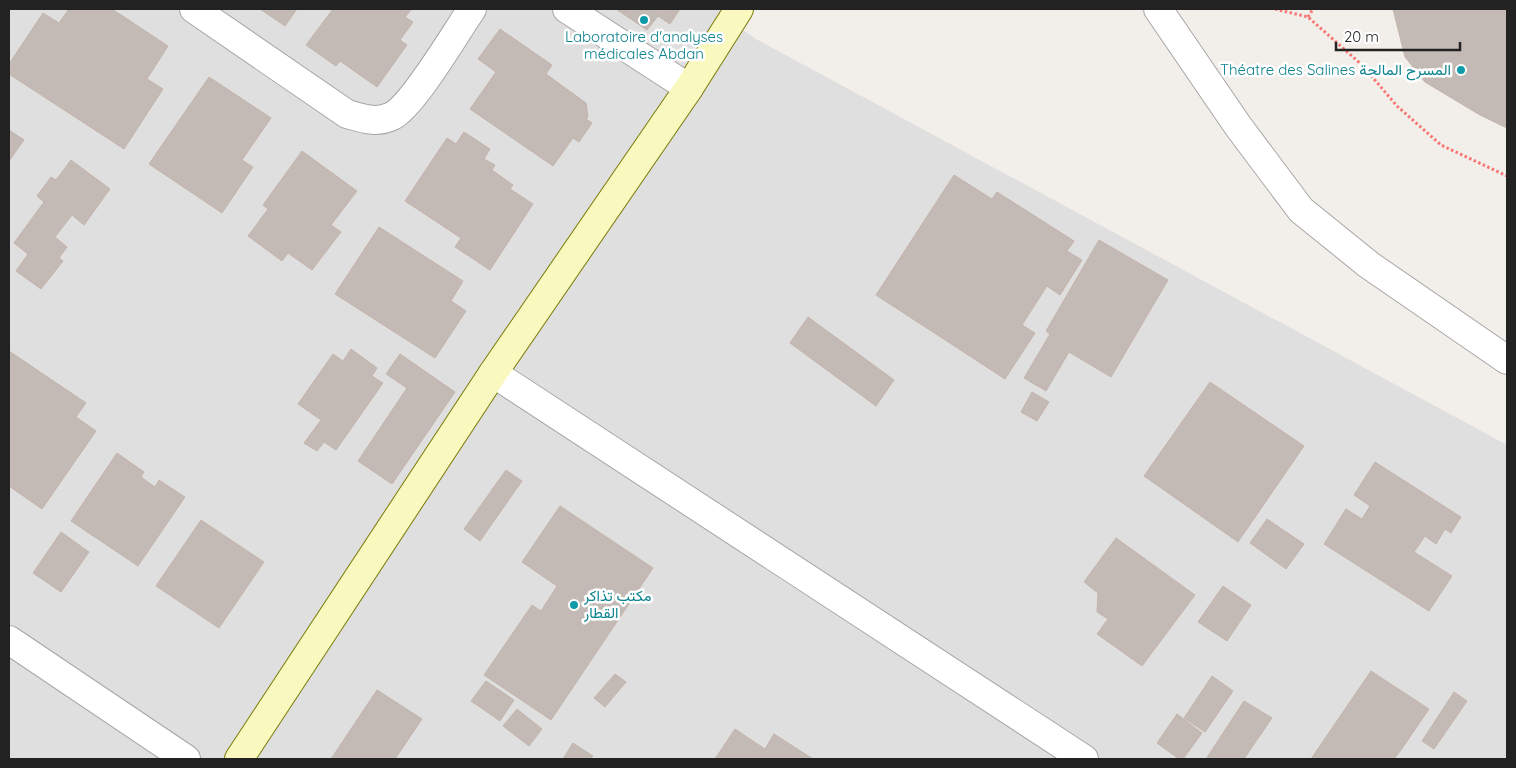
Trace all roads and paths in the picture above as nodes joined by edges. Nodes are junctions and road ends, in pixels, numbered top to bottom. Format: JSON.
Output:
{"nodes":[{"id":1,"x":194,"y":9,"type":"edge"},
{"id":2,"x":472,"y":9,"type":"edge"},
{"id":3,"x":566,"y":9,"type":"edge"},
{"id":4,"x":739,"y":9,"type":"edge"},
{"id":5,"x":1158,"y":9,"type":"edge"},
{"id":6,"x":1275,"y":9,"type":"edge"},
{"id":7,"x":1313,"y":9,"type":"edge"},
{"id":8,"x":1308,"y":17,"type":"junction"},
{"id":9,"x":689,"y":88,"type":"junction"},
{"id":10,"x":1507,"y":176,"type":"edge"},
{"id":11,"x":1507,"y":360,"type":"edge"},
{"id":12,"x":493,"y":373,"type":"junction"},
{"id":13,"x":9,"y":640,"type":"edge"},
{"id":14,"x":186,"y":759,"type":"edge"},
{"id":15,"x":239,"y":759,"type":"edge"},
{"id":16,"x":1084,"y":759,"type":"edge"}],
"edges":[{"from":1,"to":2,"type":"street"},
{"from":3,"to":9,"type":"street"},
{"from":4,"to":9,"type":"street"},
{"from":5,"to":11,"type":"street"},
{"from":6,"to":8,"type":"path"},
{"from":7,"to":8,"type":"path"},
{"from":8,"to":10,"type":"path"},
{"from":9,"to":12,"type":"street"},
{"from":12,"to":15,"type":"street"},
{"from":12,"to":16,"type":"street"},
{"from":13,"to":14,"type":"street"}]}
